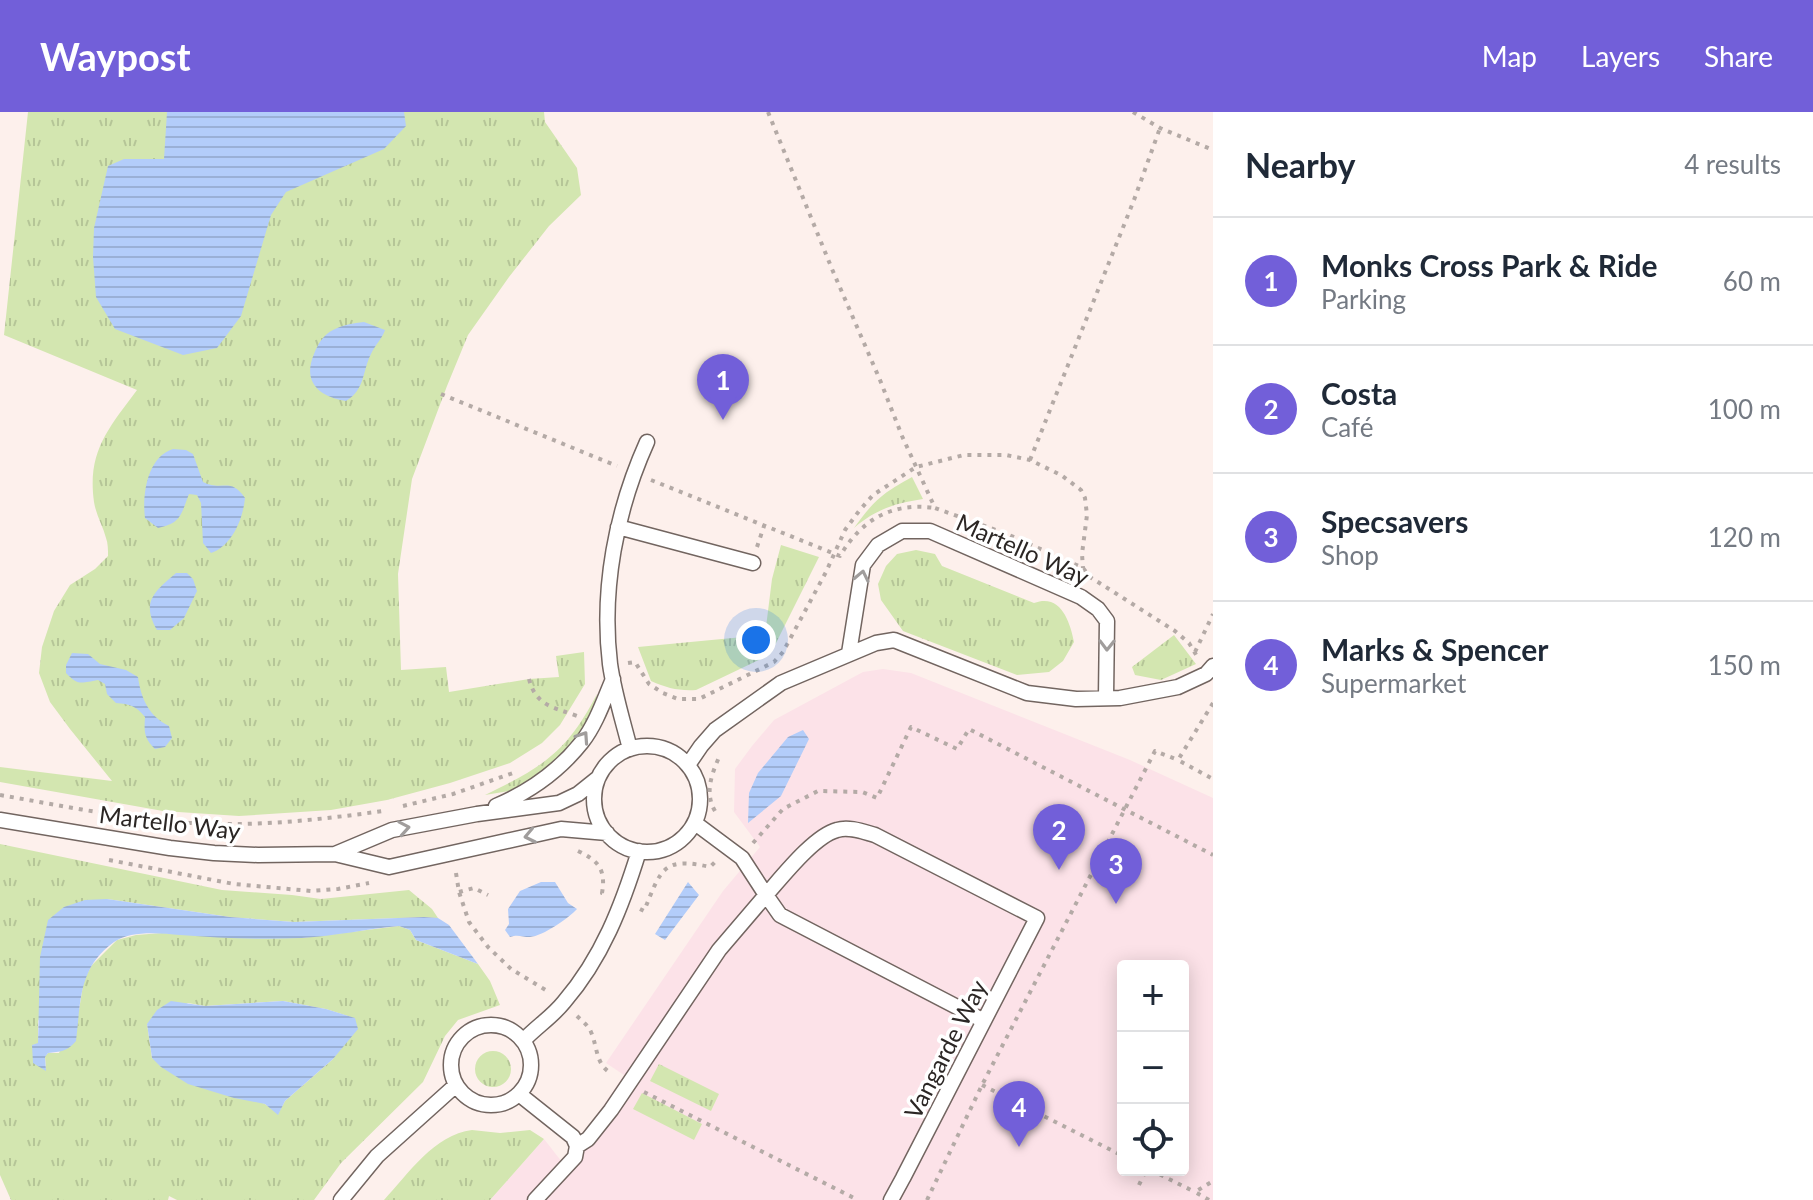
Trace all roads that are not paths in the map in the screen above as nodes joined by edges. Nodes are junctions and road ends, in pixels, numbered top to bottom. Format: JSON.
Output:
{"nodes":[{"id":1,"x":647,"y":442,"type":"dead end"},
{"id":2,"x":618,"y":527,"type":"junction"},
{"id":3,"x":753,"y":563,"type":"dead end"},
{"id":4,"x":849,"y":653,"type":"junction"},
{"id":5,"x":1210,"y":670,"type":"edge"},
{"id":6,"x":613,"y":679,"type":"junction"},
{"id":7,"x":1106,"y":697,"type":"junction"},
{"id":8,"x":630,"y":749,"type":"junction"},
{"id":9,"x":688,"y":765,"type":"junction"},
{"id":10,"x":598,"y":778,"type":"junction"},
{"id":11,"x":477,"y":814,"type":"junction"},
{"id":12,"x":0,"y":820,"type":"edge"},
{"id":13,"x":695,"y":823,"type":"junction"},
{"id":14,"x":607,"y":833,"type":"junction"},
{"id":15,"x":639,"y":851,"type":"junction"},
{"id":16,"x":335,"y":854,"type":"junction"},
{"id":17,"x":766,"y":895,"type":"junction"},
{"id":18,"x":984,"y":1021,"type":"junction"},
{"id":19,"x":523,"y":1041,"type":"junction"},
{"id":20,"x":456,"y":1085,"type":"junction"},
{"id":21,"x":519,"y":1094,"type":"junction"},
{"id":22,"x":577,"y":1146,"type":"junction"},
{"id":23,"x":341,"y":1200,"type":"edge"},
{"id":24,"x":535,"y":1200,"type":"edge"},
{"id":25,"x":891,"y":1200,"type":"edge"}],
"edges":[{"from":1,"to":2,"type":"lane"},
{"from":2,"to":3,"type":"lane"},
{"from":2,"to":6,"type":"lane"},
{"from":4,"to":7,"type":"lane"},
{"from":4,"to":7,"type":"lane","name":"Martello Way","one_way":true},
{"from":4,"to":9,"type":"lane"},
{"from":5,"to":7,"type":"lane"},
{"from":6,"to":8,"type":"lane"},
{"from":11,"to":6,"type":"lane","one_way":true},
{"from":8,"to":9,"type":"lane"},
{"from":8,"to":10,"type":"lane"},
{"from":9,"to":13,"type":"lane"},
{"from":10,"to":11,"type":"lane","name":"Martello Way"},
{"from":10,"to":14,"type":"lane"},
{"from":16,"to":11,"type":"lane","name":"Martello Way","one_way":true},
{"from":12,"to":16,"type":"lane","name":"Martello Way"},
{"from":13,"to":15,"type":"lane"},
{"from":13,"to":17,"type":"lane"},
{"from":14,"to":15,"type":"lane"},
{"from":14,"to":16,"type":"lane","name":"Martello Way","one_way":true},
{"from":15,"to":19,"type":"lane"},
{"from":17,"to":18,"type":"lane"},
{"from":17,"to":18,"type":"lane","name":"Vangarde Way"},
{"from":17,"to":22,"type":"lane"},
{"from":18,"to":25,"type":"lane","name":"Vangarde Way"},
{"from":19,"to":20,"type":"lane"},
{"from":19,"to":21,"type":"lane"},
{"from":20,"to":21,"type":"lane"},
{"from":20,"to":23,"type":"lane"},
{"from":21,"to":22,"type":"lane"},
{"from":22,"to":24,"type":"lane"}]}
